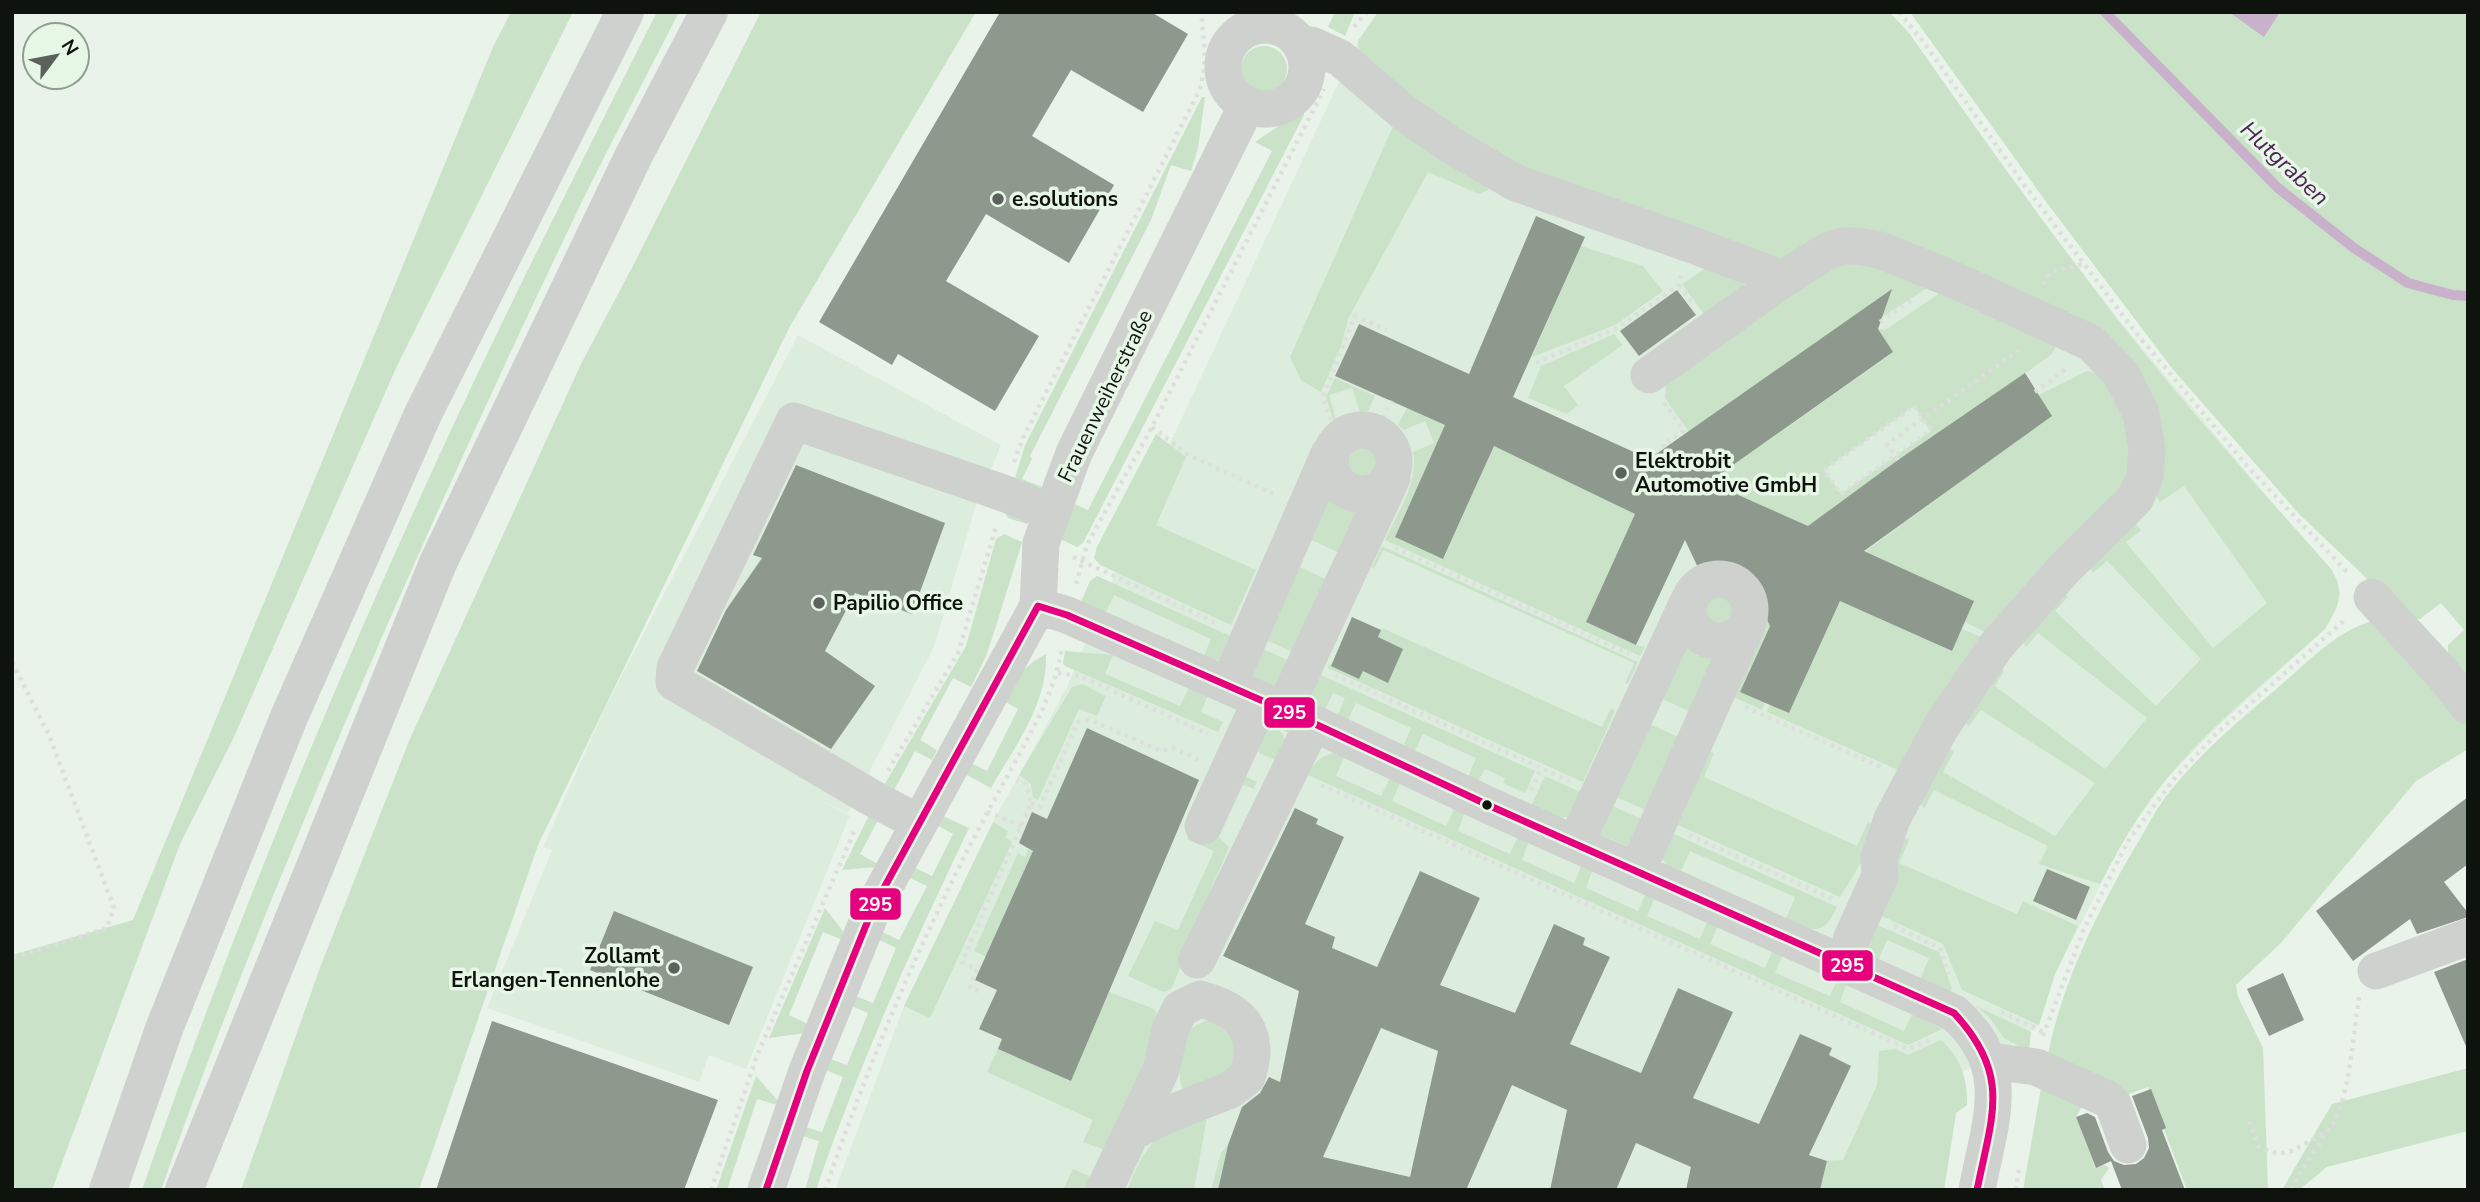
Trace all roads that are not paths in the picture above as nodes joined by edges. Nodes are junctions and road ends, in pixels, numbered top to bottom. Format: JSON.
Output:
{"nodes":[{"id":1,"x":625,"y":12,"type":"edge"},
{"id":2,"x":709,"y":12,"type":"edge"},
{"id":3,"x":1242,"y":20,"type":"edge"},
{"id":4,"x":1303,"y":47,"type":"junction"},
{"id":5,"x":1247,"y":105,"type":"junction"},
{"id":6,"x":1783,"y":279,"type":"junction"},
{"id":7,"x":1649,"y":375,"type":"dead end"},
{"id":8,"x":1329,"y":454,"type":"junction"},
{"id":9,"x":1392,"y":478,"type":"junction"},
{"id":10,"x":1051,"y":513,"type":"junction"},
{"id":11,"x":2372,"y":597,"type":"road end"},
{"id":12,"x":1688,"y":602,"type":"junction"},
{"id":13,"x":1053,"y":611,"type":"junction"},
{"id":14,"x":1747,"y":625,"type":"junction"},
{"id":15,"x":1228,"y":686,"type":"junction"},
{"id":16,"x":2468,"y":706,"type":"edge"},
{"id":17,"x":1286,"y":711,"type":"junction"},
{"id":18,"x":919,"y":823,"type":"junction"},
{"id":19,"x":1203,"y":826,"type":"dead end"},
{"id":20,"x":1576,"y":843,"type":"junction"},
{"id":21,"x":1879,"y":857,"type":"junction"},
{"id":22,"x":1637,"y":871,"type":"junction"},
{"id":23,"x":2468,"y":937,"type":"edge"},
{"id":24,"x":1809,"y":948,"type":"junction"},
{"id":25,"x":1857,"y":970,"type":"junction"},
{"id":26,"x":2376,"y":971,"type":"road end"},
{"id":27,"x":1189,"y":981,"type":"junction"},
{"id":28,"x":1990,"y":1061,"type":"junction"},
{"id":29,"x":1132,"y":1132,"type":"junction"},
{"id":30,"x":2128,"y":1145,"type":"dead end"},
{"id":31,"x":108,"y":1190,"type":"edge"},
{"id":32,"x":184,"y":1190,"type":"edge"},
{"id":33,"x":766,"y":1190,"type":"edge"},
{"id":34,"x":1104,"y":1190,"type":"edge"},
{"id":35,"x":1977,"y":1190,"type":"edge"}],
"edges":[{"from":1,"to":31,"type":"highway"},
{"from":2,"to":32,"type":"highway"},
{"from":3,"to":4,"type":"street"},
{"from":3,"to":5,"type":"street"},
{"from":4,"to":5,"type":"street"},
{"from":4,"to":6,"type":"street"},
{"from":5,"to":10,"type":"street","name":"Frauenweiherstraße"},
{"from":6,"to":7,"type":"street"},
{"from":6,"to":21,"type":"street"},
{"from":8,"to":9,"type":"street"},
{"from":8,"to":9,"type":"street"},
{"from":8,"to":15,"type":"street"},
{"from":9,"to":17,"type":"street"},
{"from":10,"to":13,"type":"street","name":"Frauenweiherstraße"},
{"from":10,"to":18,"type":"street"},
{"from":11,"to":16,"type":"street"},
{"from":12,"to":14,"type":"street"},
{"from":12,"to":14,"type":"street"},
{"from":12,"to":20,"type":"street"},
{"from":13,"to":15,"type":"street"},
{"from":13,"to":18,"type":"street","name":"Frauenweiherstraße"},
{"from":14,"to":22,"type":"street"},
{"from":15,"to":17,"type":"street"},
{"from":17,"to":19,"type":"street"},
{"from":17,"to":20,"type":"street"},
{"from":17,"to":27,"type":"street"},
{"from":18,"to":33,"type":"street","name":"Frauenweiherstraße"},
{"from":20,"to":22,"type":"street"},
{"from":21,"to":24,"type":"street"},
{"from":21,"to":25,"type":"street"},
{"from":22,"to":24,"type":"street"},
{"from":23,"to":26,"type":"street"},
{"from":24,"to":25,"type":"street"},
{"from":25,"to":28,"type":"street"},
{"from":27,"to":29,"type":"street"},
{"from":27,"to":29,"type":"street"},
{"from":28,"to":30,"type":"street"},
{"from":28,"to":35,"type":"street"},
{"from":29,"to":34,"type":"street"}]}
